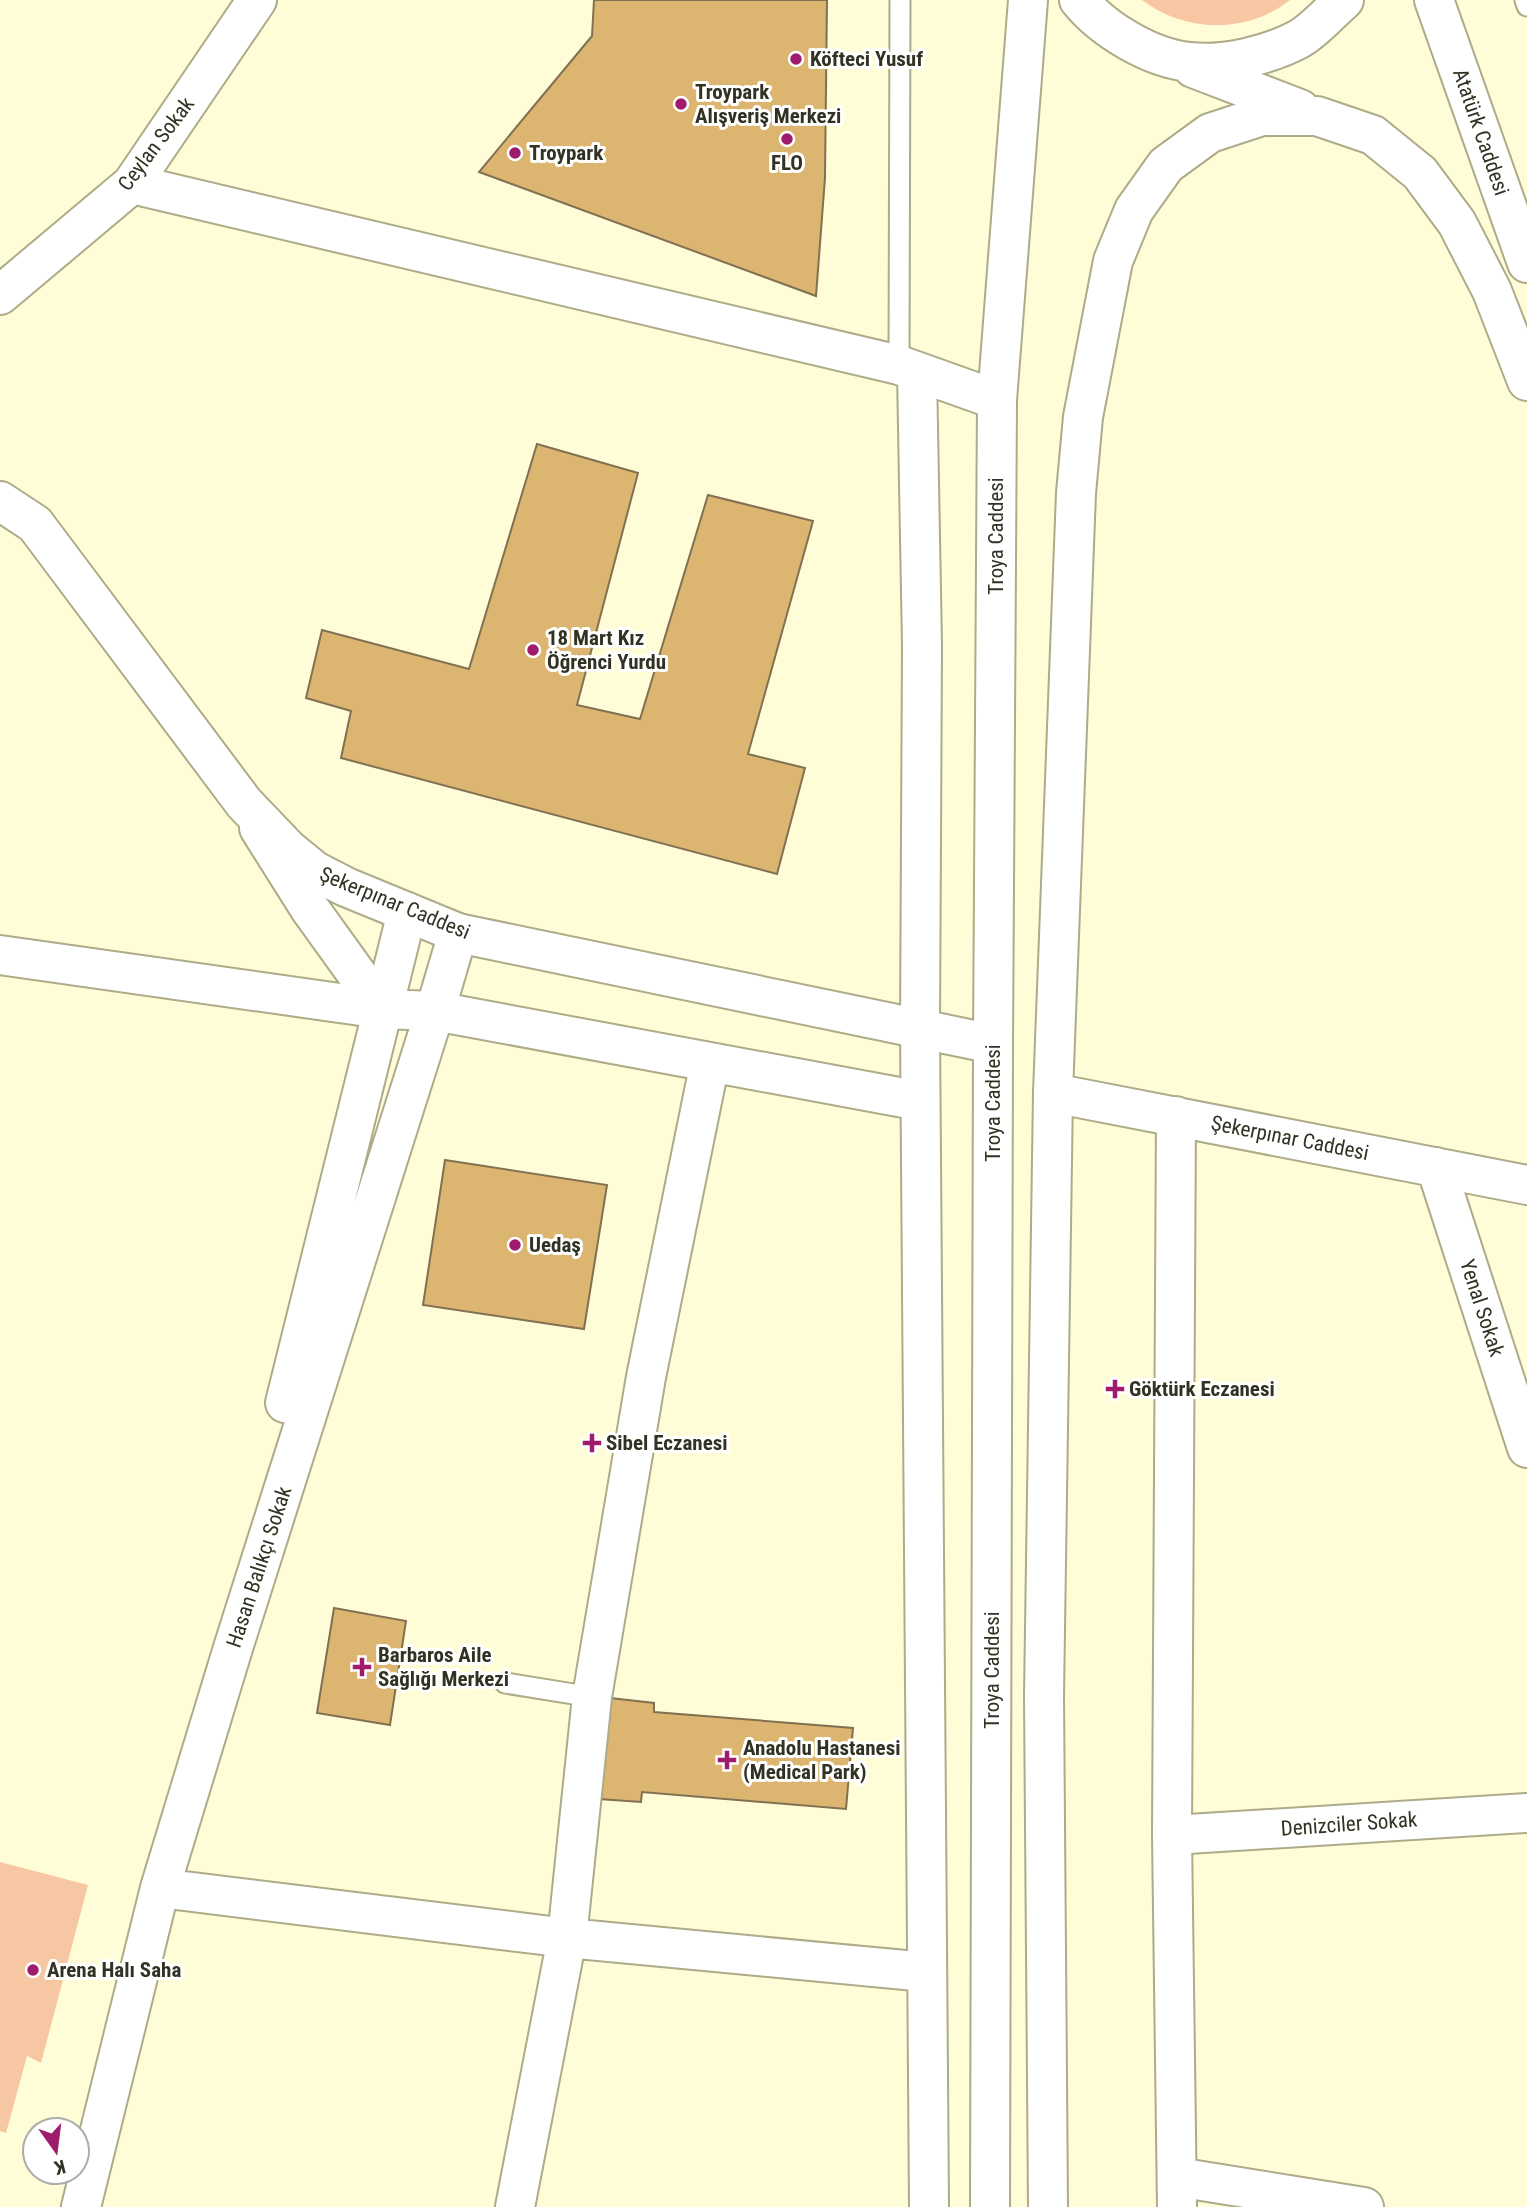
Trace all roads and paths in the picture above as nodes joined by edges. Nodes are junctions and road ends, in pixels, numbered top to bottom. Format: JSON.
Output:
{"nodes":[{"id":1,"x":257,"y":0,"type":"edge"},
{"id":2,"x":900,"y":0,"type":"edge"},
{"id":3,"x":1028,"y":0,"type":"edge"},
{"id":4,"x":1079,"y":0,"type":"edge"},
{"id":5,"x":1344,"y":0,"type":"edge"},
{"id":6,"x":1434,"y":0,"type":"edge"},
{"id":7,"x":1525,"y":0,"type":"edge"},
{"id":8,"x":1527,"y":6,"type":"edge"},
{"id":9,"x":1300,"y":38,"type":"junction"},
{"id":10,"x":1142,"y":48,"type":"junction"},
{"id":11,"x":1247,"y":89,"type":"junction"},
{"id":12,"x":1317,"y":116,"type":"junction"},
{"id":13,"x":1166,"y":165,"type":"junction"},
{"id":14,"x":132,"y":184,"type":"junction"},
{"id":15,"x":1527,"y":263,"type":"edge"},
{"id":16,"x":0,"y":295,"type":"edge"},
{"id":17,"x":908,"y":368,"type":"junction"},
{"id":18,"x":1527,"y":381,"type":"edge"},
{"id":19,"x":997,"y":400,"type":"junction"},
{"id":20,"x":0,"y":501,"type":"edge"},
{"id":21,"x":244,"y":803,"type":"junction"},
{"id":22,"x":407,"y":912,"type":"junction"},
{"id":23,"x":458,"y":933,"type":"junction"},
{"id":24,"x":0,"y":954,"type":"edge"},
{"id":25,"x":382,"y":1009,"type":"junction"},
{"id":26,"x":435,"y":1011,"type":"junction"},
{"id":27,"x":920,"y":1028,"type":"junction"},
{"id":28,"x":993,"y":1044,"type":"junction"},
{"id":29,"x":710,"y":1062,"type":"junction"},
{"id":30,"x":1053,"y":1093,"type":"junction"},
{"id":31,"x":920,"y":1101,"type":"junction"},
{"id":32,"x":1176,"y":1116,"type":"junction"},
{"id":33,"x":1436,"y":1167,"type":"junction"},
{"id":34,"x":1527,"y":1185,"type":"edge"},
{"id":35,"x":1527,"y":1448,"type":"edge"},
{"id":36,"x":233,"y":1648,"type":"junction"},
{"id":37,"x":505,"y":1683,"type":"dead end"},
{"id":38,"x":592,"y":1697,"type":"junction"},
{"id":39,"x":1527,"y":1813,"type":"edge"},
{"id":40,"x":1172,"y":1835,"type":"junction"},
{"id":41,"x":160,"y":1888,"type":"junction"},
{"id":42,"x":567,"y":1938,"type":"junction"},
{"id":43,"x":926,"y":1972,"type":"junction"},
{"id":44,"x":1177,"y":2192,"type":"edge"},
{"id":45,"x":1310,"y":2203,"type":"edge"},
{"id":46,"x":81,"y":2207,"type":"edge"},
{"id":47,"x":515,"y":2207,"type":"edge"},
{"id":48,"x":929,"y":2207,"type":"edge"},
{"id":49,"x":990,"y":2207,"type":"edge"},
{"id":50,"x":1048,"y":2207,"type":"edge"},
{"id":51,"x":1364,"y":2207,"type":"edge"}],
"edges":[{"from":1,"to":14,"type":"street","name":"Ceylan Sokak"},
{"from":2,"to":17,"type":"lane"},
{"from":3,"to":19,"type":"street","name":"Troya Caddesi"},
{"from":4,"to":10,"type":"street"},
{"from":5,"to":9,"type":"street"},
{"from":6,"to":15,"type":"street","name":"Atatürk Caddesi"},
{"from":7,"to":8,"type":"lane"},
{"from":9,"to":10,"type":"street"},
{"from":9,"to":11,"type":"street"},
{"from":10,"to":11,"type":"street"},
{"from":11,"to":12,"type":"street"},
{"from":11,"to":13,"type":"street"},
{"from":12,"to":13,"type":"street"},
{"from":12,"to":18,"type":"street"},
{"from":13,"to":30,"type":"street"},
{"from":14,"to":16,"type":"street","name":"Ceylan Sokak"},
{"from":14,"to":17,"type":"street"},
{"from":17,"to":19,"type":"street"},
{"from":17,"to":27,"type":"street"},
{"from":19,"to":28,"type":"street","name":"Troya Caddesi"},
{"from":20,"to":21,"type":"street","name":"Şekerpınar Caddesi"},
{"from":21,"to":22,"type":"street","name":"Şekerpınar Caddesi"},
{"from":21,"to":25,"type":"street"},
{"from":22,"to":23,"type":"street","name":"Şekerpınar Caddesi"},
{"from":22,"to":25,"type":"street"},
{"from":23,"to":26,"type":"street","name":"Hasan Balıkçı Sokak"},
{"from":23,"to":27,"type":"street","name":"Şekerpınar Caddesi"},
{"from":24,"to":25,"type":"street"},
{"from":25,"to":26,"type":"street"},
{"from":25,"to":36,"type":"street"},
{"from":26,"to":29,"type":"street"},
{"from":26,"to":36,"type":"street","name":"Hasan Balıkçı Sokak"},
{"from":27,"to":28,"type":"street","name":"Şekerpınar Caddesi"},
{"from":27,"to":31,"type":"street"},
{"from":28,"to":49,"type":"street","name":"Troya Caddesi"},
{"from":29,"to":31,"type":"street"},
{"from":29,"to":38,"type":"street"},
{"from":30,"to":32,"type":"street","name":"Şekerpınar Caddesi"},
{"from":30,"to":50,"type":"street"},
{"from":31,"to":43,"type":"street"},
{"from":32,"to":33,"type":"street","name":"Şekerpınar Caddesi"},
{"from":32,"to":40,"type":"street"},
{"from":33,"to":34,"type":"street","name":"Şekerpınar Caddesi"},
{"from":33,"to":35,"type":"street","name":"Yenal Sokak"},
{"from":36,"to":41,"type":"street","name":"Hasan Balıkçı Sokak"},
{"from":37,"to":38,"type":"lane"},
{"from":38,"to":42,"type":"street"},
{"from":39,"to":40,"type":"street","name":"Denizciler Sokak"},
{"from":40,"to":44,"type":"street"},
{"from":41,"to":42,"type":"street"},
{"from":41,"to":46,"type":"street","name":"Hasan Balıkçı Sokak"},
{"from":42,"to":43,"type":"street"},
{"from":42,"to":47,"type":"street"},
{"from":43,"to":48,"type":"street"},
{"from":44,"to":45,"type":"street"},
{"from":45,"to":51,"type":"street"}]}
